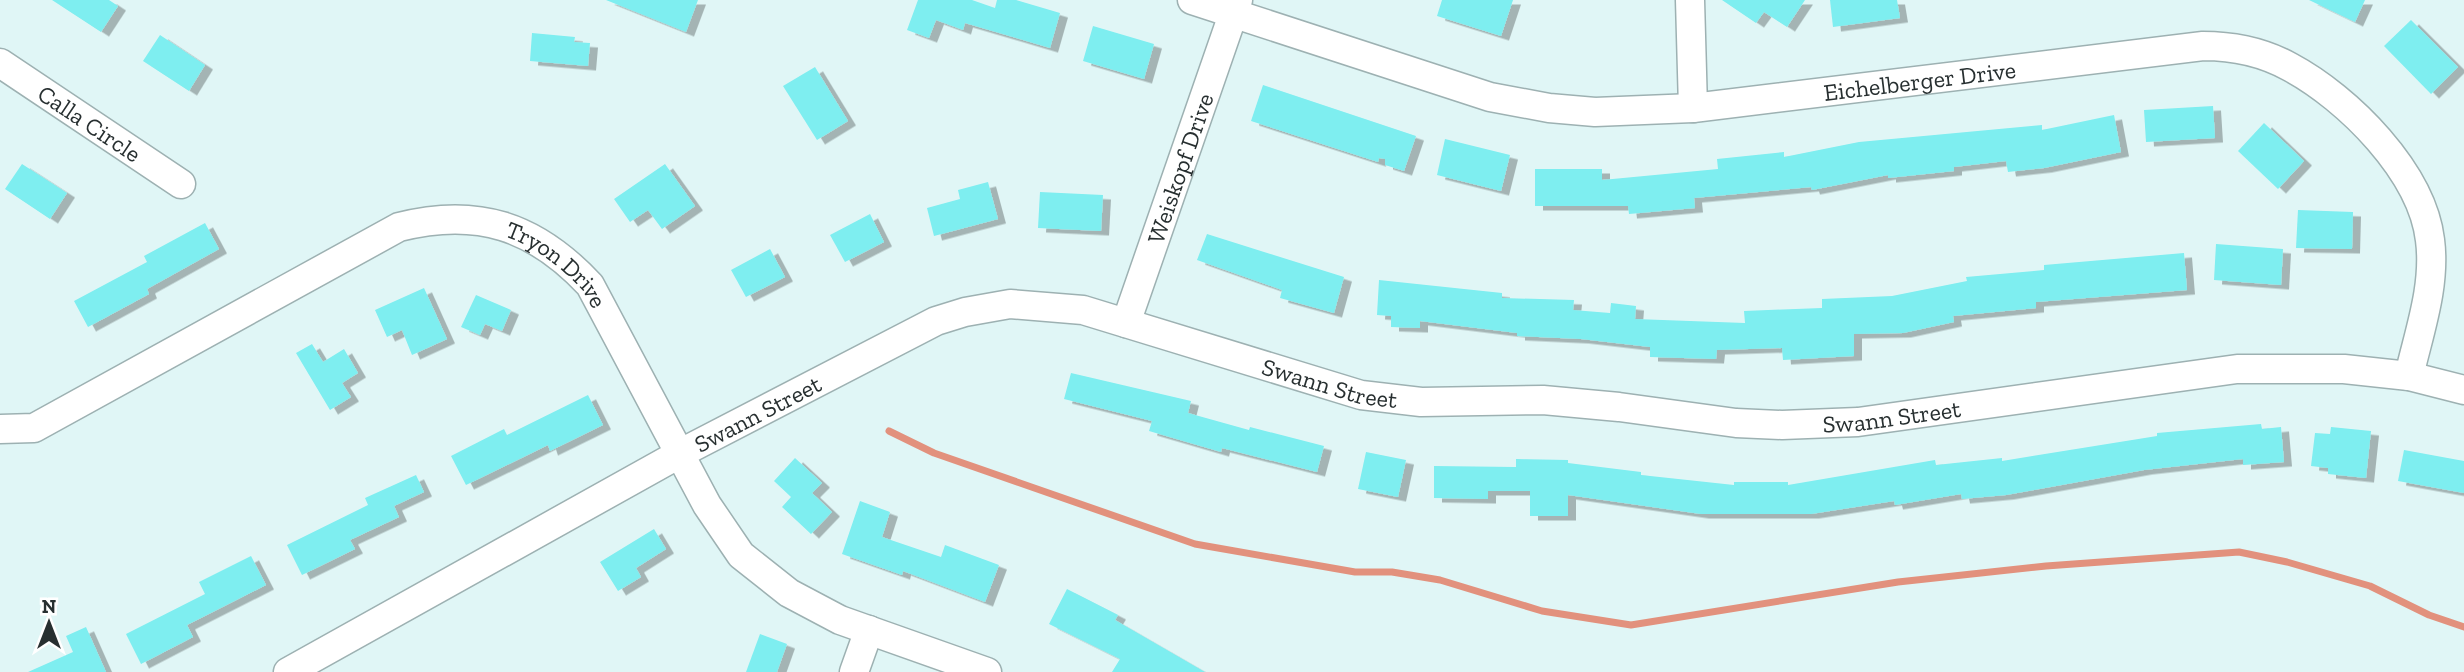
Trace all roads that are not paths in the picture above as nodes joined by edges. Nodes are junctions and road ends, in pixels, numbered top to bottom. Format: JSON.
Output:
{"nodes":[{"id":1,"x":1192,"y":0,"type":"edge"},
{"id":2,"x":1690,"y":0,"type":"edge"},
{"id":3,"x":1236,"y":7,"type":"edge"},
{"id":4,"x":0,"y":63,"type":"edge"},
{"id":5,"x":1693,"y":107,"type":"junction"},
{"id":6,"x":181,"y":184,"type":"dead end"},
{"id":7,"x":1126,"y":323,"type":"junction"},
{"id":8,"x":2409,"y":376,"type":"junction"},
{"id":9,"x":2464,"y":390,"type":"edge"},
{"id":10,"x":0,"y":429,"type":"edge"},
{"id":11,"x":681,"y":453,"type":"junction"},
{"id":12,"x":869,"y":630,"type":"junction"},
{"id":13,"x":288,"y":672,"type":"edge"},
{"id":14,"x":855,"y":672,"type":"edge"},
{"id":15,"x":988,"y":672,"type":"edge"}],
"edges":[{"from":1,"to":3,"type":"street","name":"Eichelberger Drive"},
{"from":2,"to":5,"type":"street"},
{"from":3,"to":5,"type":"street","name":"Eichelberger Drive"},
{"from":3,"to":7,"type":"street","name":"Weiskopf Drive"},
{"from":4,"to":6,"type":"street","name":"Calla Circle"},
{"from":5,"to":8,"type":"street","name":"Eichelberger Drive"},
{"from":7,"to":8,"type":"street","name":"Swann Street"},
{"from":7,"to":11,"type":"street","name":"Swann Street"},
{"from":8,"to":9,"type":"street","name":"Swann Street"},
{"from":10,"to":11,"type":"street","name":"Tryon Drive"},
{"from":11,"to":12,"type":"street","name":"Tryon Drive"},
{"from":11,"to":13,"type":"street","name":"Swann Street"},
{"from":12,"to":14,"type":"street"},
{"from":12,"to":15,"type":"street","name":"Tryon Drive"}]}
